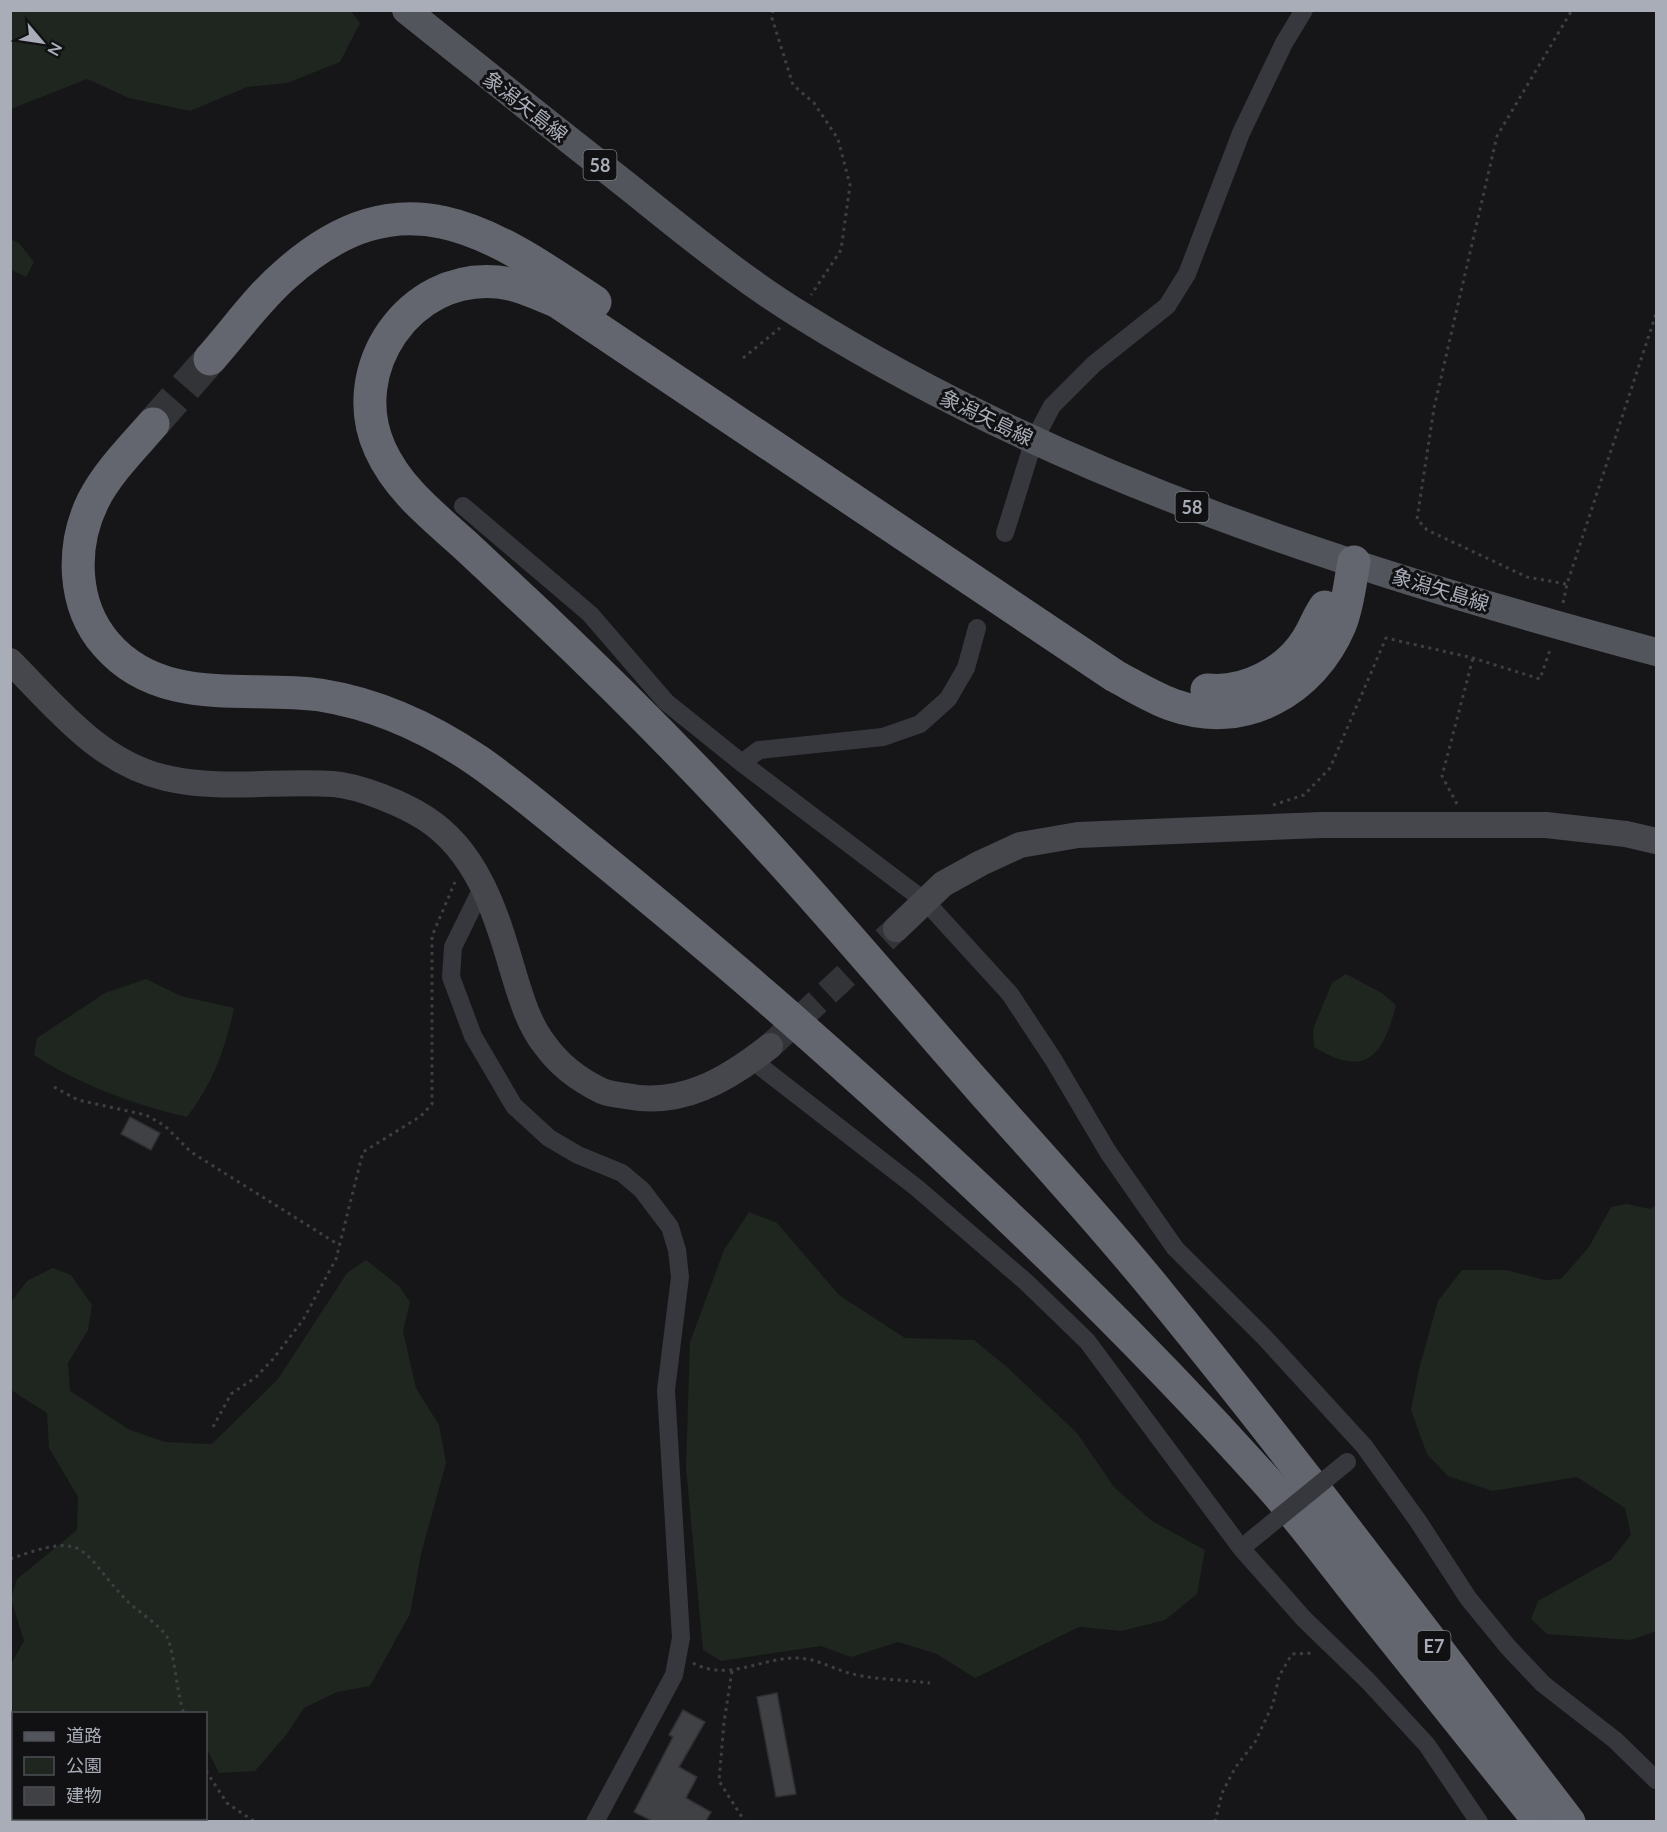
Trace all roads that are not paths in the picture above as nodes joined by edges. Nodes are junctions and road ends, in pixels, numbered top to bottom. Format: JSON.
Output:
{"nodes":[{"id":1,"x":406,"y":10,"type":"edge"},
{"id":2,"x":1304,"y":10,"type":"edge"},
{"id":3,"x":210,"y":359,"type":"tunnel mouth"},
{"id":4,"x":153,"y":424,"type":"tunnel mouth"},
{"id":5,"x":1034,"y":440,"type":"junction"},
{"id":6,"x":464,"y":506,"type":"dead end"},
{"id":7,"x":1005,"y":533,"type":"dead end"},
{"id":8,"x":1354,"y":562,"type":"junction"},
{"id":9,"x":976,"y":628,"type":"dead end"},
{"id":10,"x":1656,"y":652,"type":"edge"},
{"id":11,"x":10,"y":661,"type":"edge"},
{"id":12,"x":742,"y":764,"type":"junction"},
{"id":13,"x":1656,"y":841,"type":"edge"},
{"id":14,"x":483,"y":886,"type":"junction"},
{"id":15,"x":926,"y":902,"type":"junction"},
{"id":16,"x":896,"y":929,"type":"tunnel mouth"},
{"id":17,"x":761,"y":1053,"type":"joint"},
{"id":18,"x":1364,"y":1446,"type":"junction"},
{"id":19,"x":1286,"y":1479,"type":"junction"},
{"id":20,"x":1246,"y":1545,"type":"junction"},
{"id":21,"x":1656,"y":1780,"type":"edge"},
{"id":22,"x":595,"y":1821,"type":"edge"},
{"id":23,"x":1479,"y":1821,"type":"edge"},
{"id":24,"x":1540,"y":1821,"type":"edge"},
{"id":25,"x":1569,"y":1821,"type":"edge"}],
"edges":[{"from":1,"to":5,"type":"main road","name":"象潟矢島線","number":"58"},
{"from":2,"to":5,"type":"street"},
{"from":3,"to":8,"type":"highway"},
{"from":4,"to":19,"type":"highway"},
{"from":5,"to":7,"type":"street"},
{"from":5,"to":8,"type":"main road","name":"象潟矢島線","number":"58"},
{"from":6,"to":12,"type":"street"},
{"from":8,"to":10,"type":"main road","name":"象潟矢島線","number":"58"},
{"from":8,"to":19,"type":"highway"},
{"from":9,"to":12,"type":"street"},
{"from":11,"to":14,"type":"street"},
{"from":12,"to":15,"type":"street"},
{"from":13,"to":15,"type":"street"},
{"from":14,"to":17,"type":"street"},
{"from":14,"to":22,"type":"street"},
{"from":15,"to":16,"type":"street"},
{"from":15,"to":18,"type":"street"},
{"from":17,"to":20,"type":"street"},
{"from":18,"to":20,"type":"street","bridge":true},
{"from":18,"to":21,"type":"street"},
{"from":19,"to":24,"type":"highway","number":"E7"},
{"from":19,"to":25,"type":"highway","number":"E7"},
{"from":20,"to":23,"type":"street"}]}
